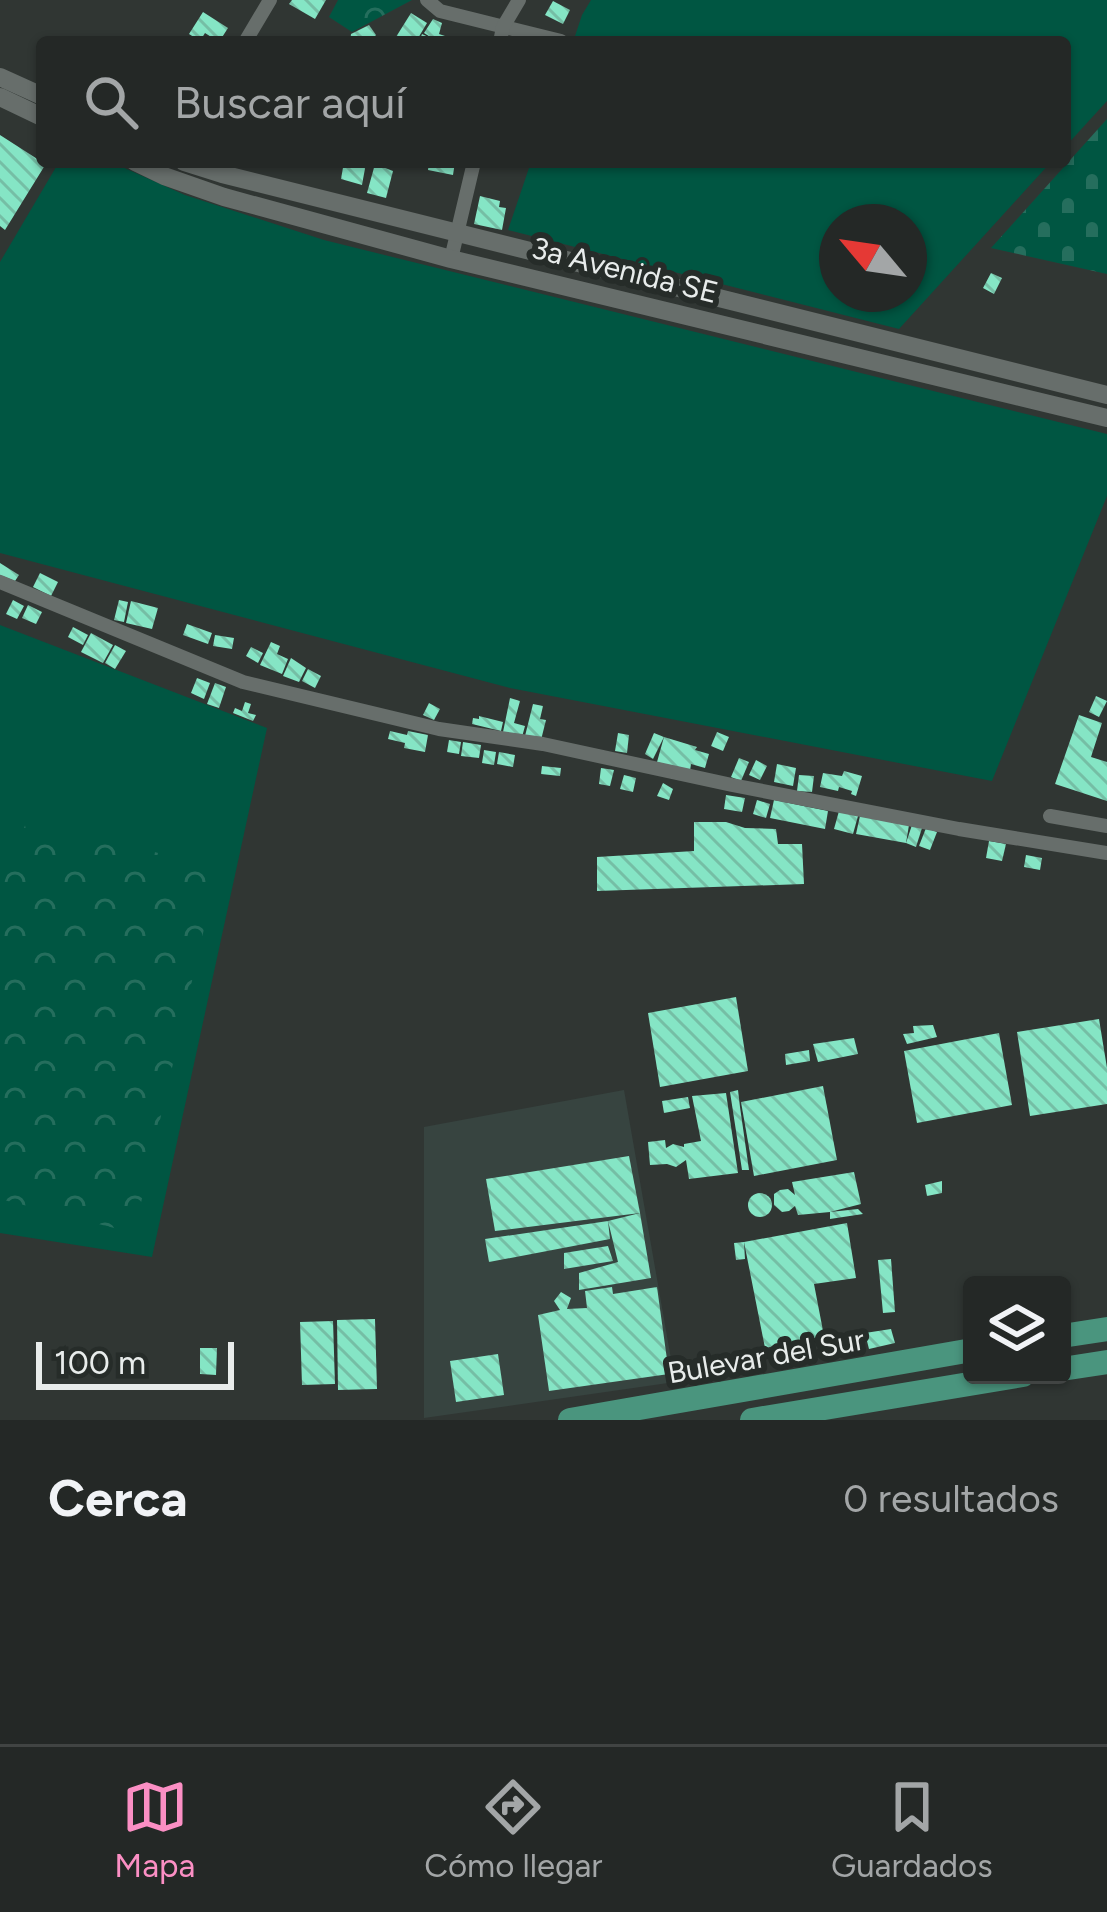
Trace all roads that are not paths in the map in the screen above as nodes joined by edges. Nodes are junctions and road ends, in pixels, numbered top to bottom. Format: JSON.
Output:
{"nodes":[{"id":1,"x":270,"y":0,"type":"edge"},
{"id":2,"x":427,"y":0,"type":"edge"},
{"id":3,"x":519,"y":0,"type":"edge"},
{"id":4,"x":502,"y":35,"type":"edge"},
{"id":5,"x":249,"y":36,"type":"edge"},
{"id":6,"x":0,"y":76,"type":"edge"},
{"id":7,"x":36,"y":93,"type":"edge"},
{"id":8,"x":0,"y":97,"type":"edge"},
{"id":9,"x":36,"y":114,"type":"edge"},
{"id":10,"x":207,"y":168,"type":"edge"},
{"id":11,"x":473,"y":168,"type":"edge"},
{"id":12,"x":167,"y":169,"type":"edge"},
{"id":13,"x":458,"y":232,"type":"junction"},
{"id":14,"x":451,"y":259,"type":"junction"},
{"id":15,"x":1107,"y":395,"type":"edge"},
{"id":16,"x":1107,"y":418,"type":"edge"},
{"id":17,"x":0,"y":582,"type":"edge"},
{"id":18,"x":1050,"y":816,"type":"dead end"},
{"id":19,"x":1107,"y":826,"type":"edge"},
{"id":20,"x":1107,"y":853,"type":"edge"},
{"id":21,"x":1107,"y":1330,"type":"edge"},
{"id":22,"x":1071,"y":1335,"type":"edge"},
{"id":23,"x":963,"y":1352,"type":"edge"},
{"id":24,"x":1107,"y":1362,"type":"edge"},
{"id":25,"x":1071,"y":1368,"type":"edge"},
{"id":26,"x":964,"y":1384,"type":"edge"},
{"id":27,"x":570,"y":1420,"type":"edge"},
{"id":28,"x":752,"y":1420,"type":"edge"}],
"edges":[{"from":1,"to":5,"type":"street"},
{"from":2,"to":4,"type":"street"},
{"from":3,"to":4,"type":"street"},
{"from":6,"to":7,"type":"street"},
{"from":8,"to":9,"type":"street"},
{"from":10,"to":13,"type":"street"},
{"from":11,"to":13,"type":"street"},
{"from":12,"to":14,"type":"street","name":"3a Avenida SE"},
{"from":13,"to":14,"type":"street"},
{"from":13,"to":15,"type":"street"},
{"from":14,"to":16,"type":"street","name":"3a Avenida SE"},
{"from":17,"to":20,"type":"street"},
{"from":18,"to":19,"type":"street"},
{"from":21,"to":22,"type":"highway"},
{"from":23,"to":27,"type":"highway","name":"Bulevar del Sur"},
{"from":24,"to":25,"type":"highway"},
{"from":26,"to":28,"type":"highway","name":"Bulevar del Sur"}]}
